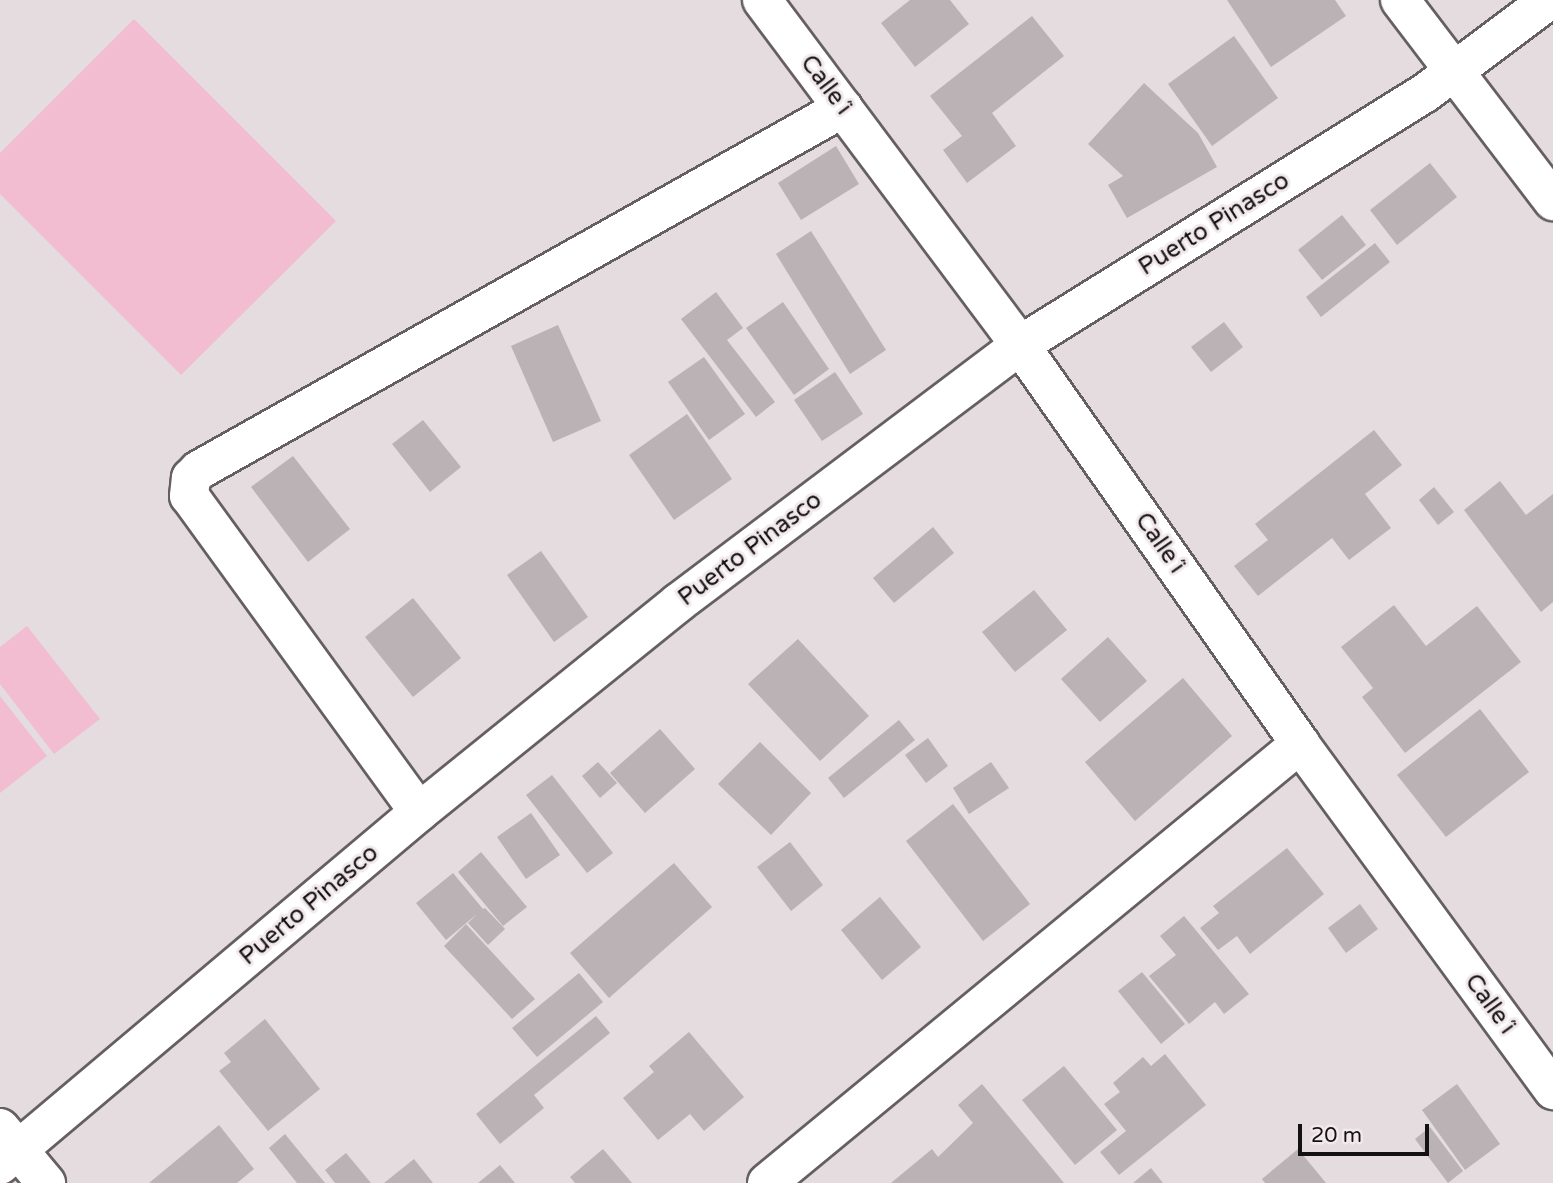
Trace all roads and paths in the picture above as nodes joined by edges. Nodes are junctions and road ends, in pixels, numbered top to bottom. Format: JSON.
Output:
{"nodes":[{"id":1,"x":762,"y":0,"type":"edge"},
{"id":2,"x":1400,"y":0,"type":"edge"},
{"id":3,"x":1549,"y":0,"type":"edge"},
{"id":4,"x":1454,"y":71,"type":"junction"},
{"id":5,"x":843,"y":108,"type":"junction"},
{"id":6,"x":1553,"y":201,"type":"edge"},
{"id":7,"x":1020,"y":345,"type":"junction"},
{"id":8,"x":1300,"y":744,"type":"junction"},
{"id":9,"x":419,"y":812,"type":"junction"},
{"id":10,"x":1553,"y":1090,"type":"edge"},
{"id":11,"x":6,"y":1148,"type":"edge"},
{"id":12,"x":46,"y":1183,"type":"edge"},
{"id":13,"x":766,"y":1183,"type":"edge"}],
"edges":[{"from":1,"to":5,"type":"street","name":"Calle´i"},
{"from":2,"to":4,"type":"street"},
{"from":3,"to":4,"type":"street","name":"Puerto Pinasco"},
{"from":4,"to":6,"type":"street"},
{"from":4,"to":7,"type":"street","name":"Puerto Pinasco"},
{"from":5,"to":7,"type":"street","name":"Calle´i"},
{"from":5,"to":9,"type":"street"},
{"from":7,"to":8,"type":"street","name":"Calle´i"},
{"from":7,"to":9,"type":"street","name":"Puerto Pinasco"},
{"from":8,"to":10,"type":"street","name":"Calle´i"},
{"from":8,"to":13,"type":"street"},
{"from":9,"to":11,"type":"street","name":"Puerto Pinasco"},
{"from":11,"to":12,"type":"street"}]}
